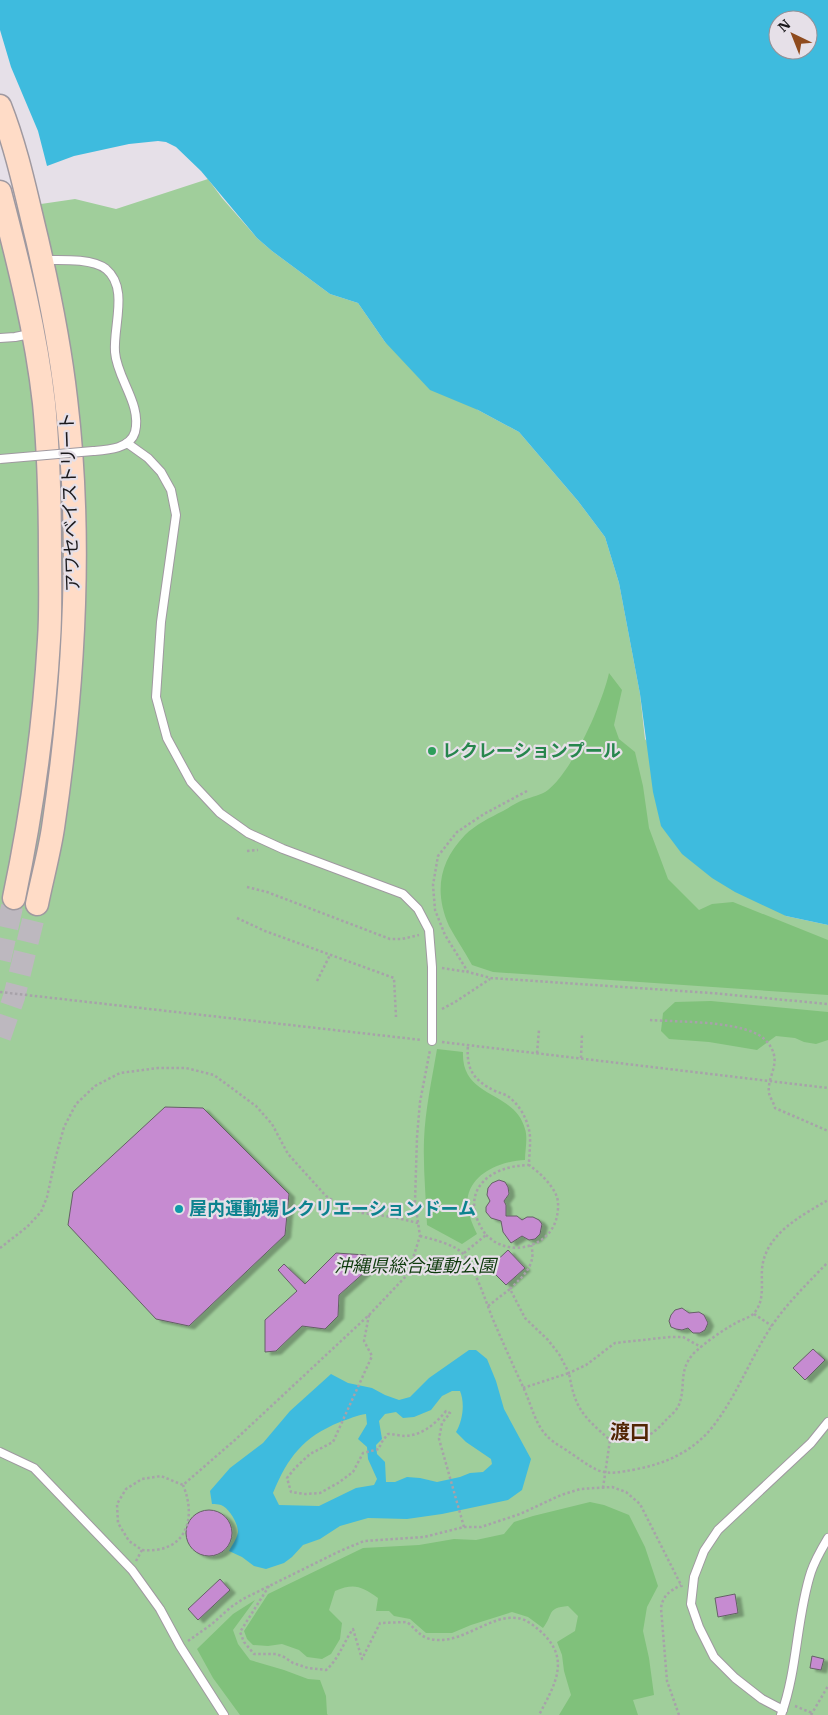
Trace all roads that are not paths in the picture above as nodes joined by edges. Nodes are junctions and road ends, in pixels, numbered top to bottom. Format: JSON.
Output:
{"nodes":[{"id":1,"x":0,"y":106,"type":"edge"},
{"id":2,"x":0,"y":192,"type":"edge"},
{"id":3,"x":42,"y":260,"type":"junction"},
{"id":4,"x":32,"y":333,"type":"junction"},
{"id":5,"x":0,"y":338,"type":"edge"},
{"id":6,"x":127,"y":443,"type":"junction"},
{"id":7,"x":0,"y":459,"type":"edge"},
{"id":8,"x":14,"y":898,"type":"tunnel mouth"},
{"id":9,"x":37,"y":904,"type":"tunnel mouth"},
{"id":10,"x":432,"y":1041,"type":"road end"},
{"id":11,"x":828,"y":1422,"type":"edge"},
{"id":12,"x":0,"y":1452,"type":"edge"},
{"id":13,"x":828,"y":1538,"type":"edge"},
{"id":14,"x":783,"y":1709,"type":"edge"},
{"id":15,"x":224,"y":1715,"type":"edge"}],
"edges":[{"from":1,"to":3,"type":"main road","name":"アワセベイストリート"},
{"from":2,"to":4,"type":"main road","name":"アワセベイストリート"},
{"from":3,"to":6,"type":"lane"},
{"from":3,"to":9,"type":"main road","name":"アワセベイストリート"},
{"from":4,"to":5,"type":"lane"},
{"from":4,"to":8,"type":"main road","name":"アワセベイストリート"},
{"from":6,"to":7,"type":"lane","bridge":true},
{"from":6,"to":10,"type":"lane"},
{"from":11,"to":14,"type":"lane"},
{"from":12,"to":15,"type":"lane"},
{"from":13,"to":14,"type":"lane"}]}
